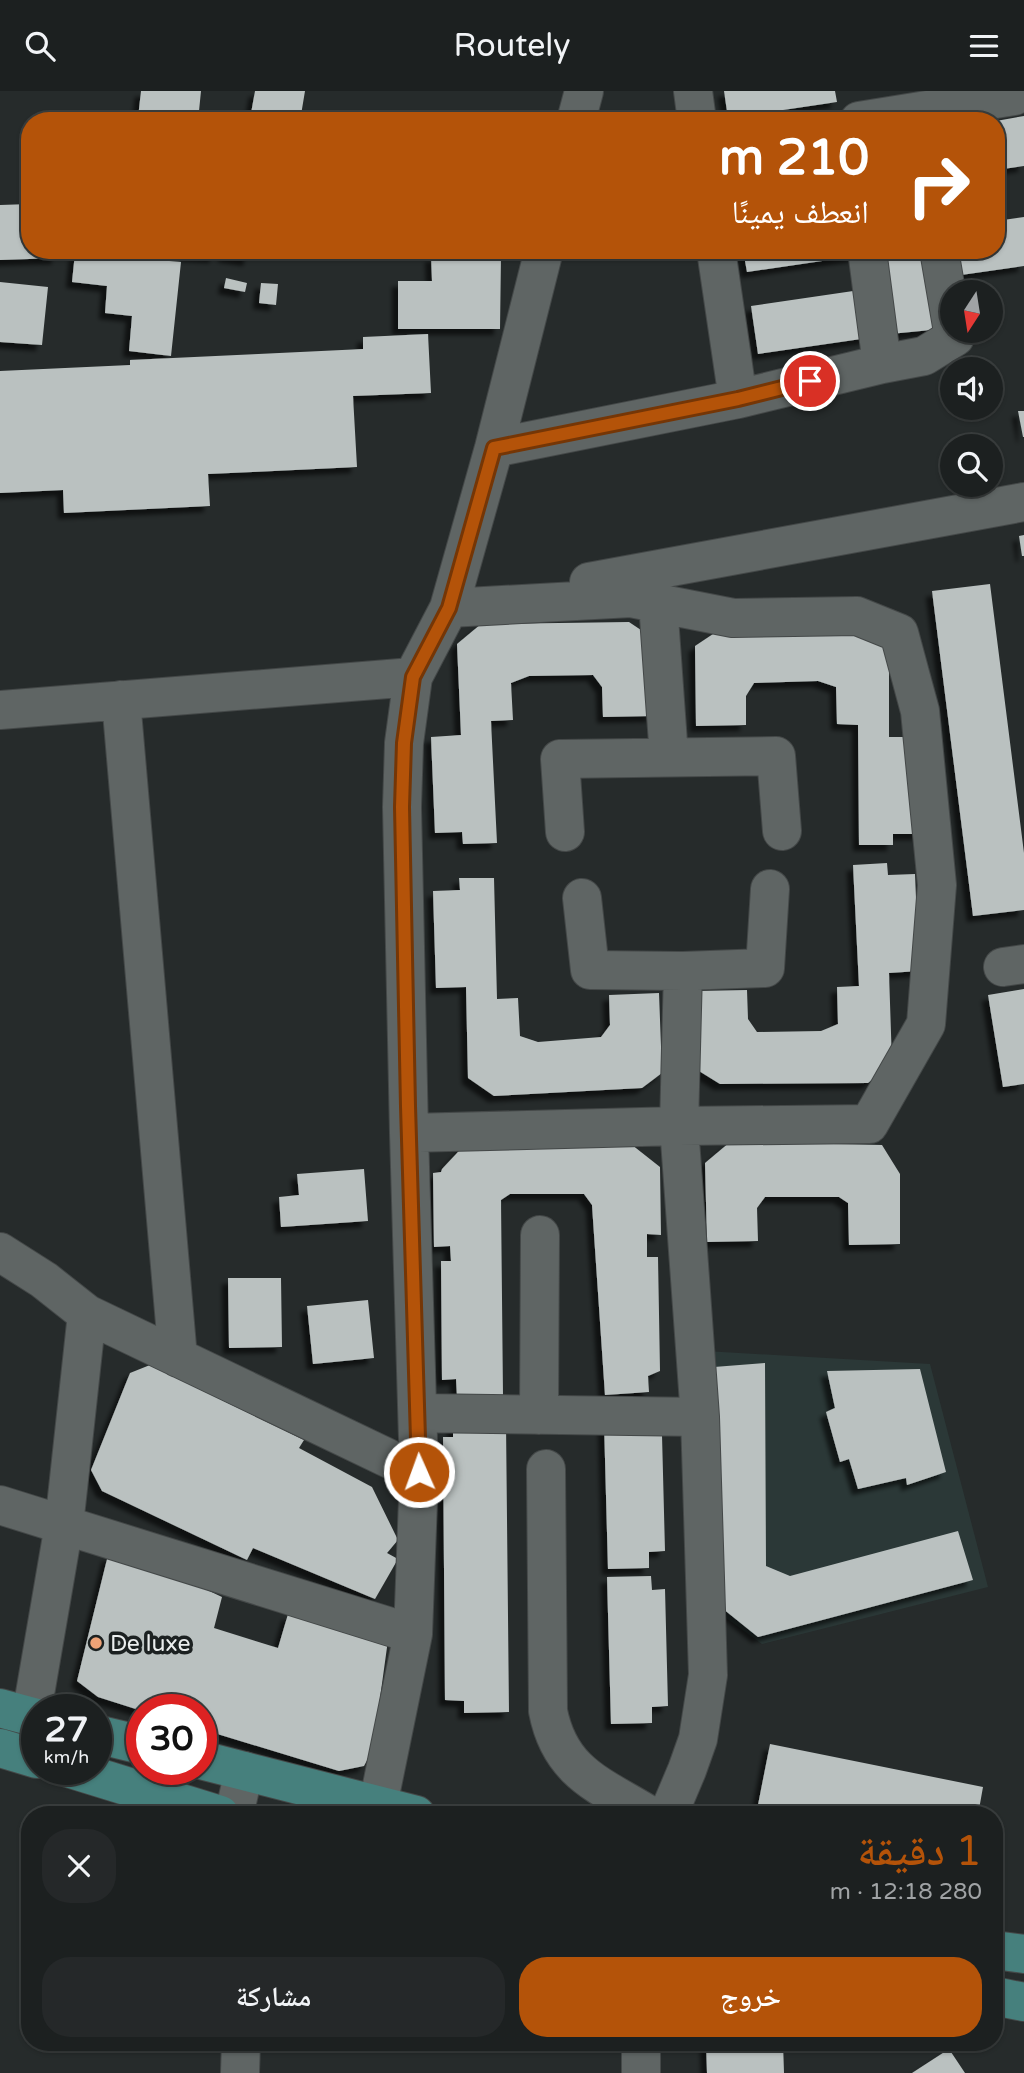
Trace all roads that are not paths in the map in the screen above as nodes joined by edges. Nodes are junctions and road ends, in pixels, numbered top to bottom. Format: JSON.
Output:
{"nodes":[{"id":1,"x":584,"y":91,"type":"edge"},
{"id":2,"x":694,"y":91,"type":"edge"},
{"id":3,"x":1014,"y":96,"type":"dead end"},
{"id":4,"x":578,"y":112,"type":"edge"},
{"id":5,"x":696,"y":112,"type":"edge"},
{"id":6,"x":939,"y":112,"type":"edge"},
{"id":7,"x":542,"y":259,"type":"edge"},
{"id":8,"x":717,"y":259,"type":"edge"},
{"id":9,"x":868,"y":259,"type":"edge"},
{"id":10,"x":941,"y":259,"type":"edge"},
{"id":11,"x":944,"y":280,"type":"edge"},
{"id":12,"x":945,"y":343,"type":"edge"},
{"id":13,"x":881,"y":364,"type":"junction"},
{"id":14,"x":738,"y":399,"type":"junction"},
{"id":15,"x":494,"y":448,"type":"junction"},
{"id":16,"x":1024,"y":502,"type":"edge"},
{"id":17,"x":658,"y":603,"type":"junction"},
{"id":18,"x":449,"y":608,"type":"junction"},
{"id":19,"x":413,"y":677,"type":"junction"},
{"id":20,"x":121,"y":700,"type":"junction"},
{"id":21,"x":0,"y":710,"type":"edge"},
{"id":22,"x":669,"y":757,"type":"junction"},
{"id":23,"x":782,"y":831,"type":"dead end"},
{"id":24,"x":565,"y":832,"type":"dead end"},
{"id":25,"x":770,"y":889,"type":"dead end"},
{"id":26,"x":582,"y":898,"type":"dead end"},
{"id":27,"x":683,"y":971,"type":"junction"},
{"id":28,"x":679,"y":1126,"type":"junction"},
{"id":29,"x":409,"y":1133,"type":"junction"},
{"id":30,"x":540,"y":1235,"type":"dead end"},
{"id":31,"x":0,"y":1252,"type":"edge"},
{"id":32,"x":87,"y":1314,"type":"junction"},
{"id":33,"x":178,"y":1358,"type":"junction"},
{"id":34,"x":418,"y":1413,"type":"junction"},
{"id":35,"x":539,"y":1415,"type":"junction"},
{"id":36,"x":700,"y":1417,"type":"junction"},
{"id":37,"x":546,"y":1469,"type":"dead end"},
{"id":38,"x":419,"y":1472,"type":"junction"},
{"id":39,"x":0,"y":1505,"type":"edge"},
{"id":40,"x":64,"y":1525,"type":"junction"},
{"id":41,"x":413,"y":1634,"type":"junction"},
{"id":42,"x":27,"y":1694,"type":"edge"},
{"id":43,"x":0,"y":1748,"type":"edge"},
{"id":44,"x":21,"y":1754,"type":"edge"},
{"id":45,"x":217,"y":1764,"type":"edge"},
{"id":46,"x":244,"y":1771,"type":"junction"},
{"id":47,"x":112,"y":1782,"type":"edge"},
{"id":48,"x":191,"y":1806,"type":"edge"},
{"id":49,"x":236,"y":1806,"type":"edge"},
{"id":50,"x":360,"y":1806,"type":"edge"},
{"id":51,"x":374,"y":1806,"type":"edge"},
{"id":52,"x":635,"y":1806,"type":"edge"},
{"id":53,"x":672,"y":1806,"type":"edge"},
{"id":54,"x":1003,"y":1950,"type":"edge"},
{"id":55,"x":1024,"y":1954,"type":"edge"},
{"id":56,"x":1003,"y":1998,"type":"edge"},
{"id":57,"x":1024,"y":2001,"type":"edge"},
{"id":58,"x":241,"y":2051,"type":"edge"},
{"id":59,"x":642,"y":2051,"type":"edge"},
{"id":60,"x":240,"y":2073,"type":"edge"},
{"id":61,"x":641,"y":2073,"type":"edge"}],
"edges":[{"from":1,"to":4,"type":"street"},
{"from":2,"to":5,"type":"street"},
{"from":3,"to":6,"type":"street"},
{"from":7,"to":15,"type":"street"},
{"from":8,"to":14,"type":"street"},
{"from":9,"to":13,"type":"street"},
{"from":10,"to":11,"type":"street"},
{"from":12,"to":13,"type":"street"},
{"from":13,"to":14,"type":"street"},
{"from":14,"to":15,"type":"street"},
{"from":15,"to":18,"type":"street"},
{"from":16,"to":18,"type":"street"},
{"from":17,"to":18,"type":"street"},
{"from":17,"to":22,"type":"street"},
{"from":17,"to":28,"type":"street"},
{"from":18,"to":19,"type":"street"},
{"from":19,"to":20,"type":"street"},
{"from":19,"to":29,"type":"street"},
{"from":20,"to":21,"type":"street"},
{"from":20,"to":33,"type":"street"},
{"from":22,"to":23,"type":"street"},
{"from":22,"to":24,"type":"street"},
{"from":25,"to":27,"type":"street"},
{"from":26,"to":27,"type":"street"},
{"from":27,"to":28,"type":"street"},
{"from":28,"to":29,"type":"street"},
{"from":28,"to":36,"type":"street"},
{"from":29,"to":34,"type":"street"},
{"from":30,"to":35,"type":"street"},
{"from":31,"to":32,"type":"street"},
{"from":32,"to":33,"type":"street"},
{"from":32,"to":40,"type":"street"},
{"from":33,"to":38,"type":"street"},
{"from":34,"to":35,"type":"street"},
{"from":34,"to":38,"type":"street"},
{"from":35,"to":36,"type":"street"},
{"from":36,"to":53,"type":"street"},
{"from":37,"to":52,"type":"street"},
{"from":38,"to":41,"type":"street"},
{"from":39,"to":40,"type":"street"},
{"from":40,"to":41,"type":"street"},
{"from":40,"to":42,"type":"street"},
{"from":41,"to":51,"type":"street"},
{"from":43,"to":44,"type":"main road"},
{"from":45,"to":46,"type":"main road"},
{"from":46,"to":49,"type":"street"},
{"from":46,"to":50,"type":"main road"},
{"from":47,"to":48,"type":"main road"},
{"from":54,"to":55,"type":"main road"},
{"from":56,"to":57,"type":"main road"},
{"from":58,"to":60,"type":"street"},
{"from":59,"to":61,"type":"street"}]}
